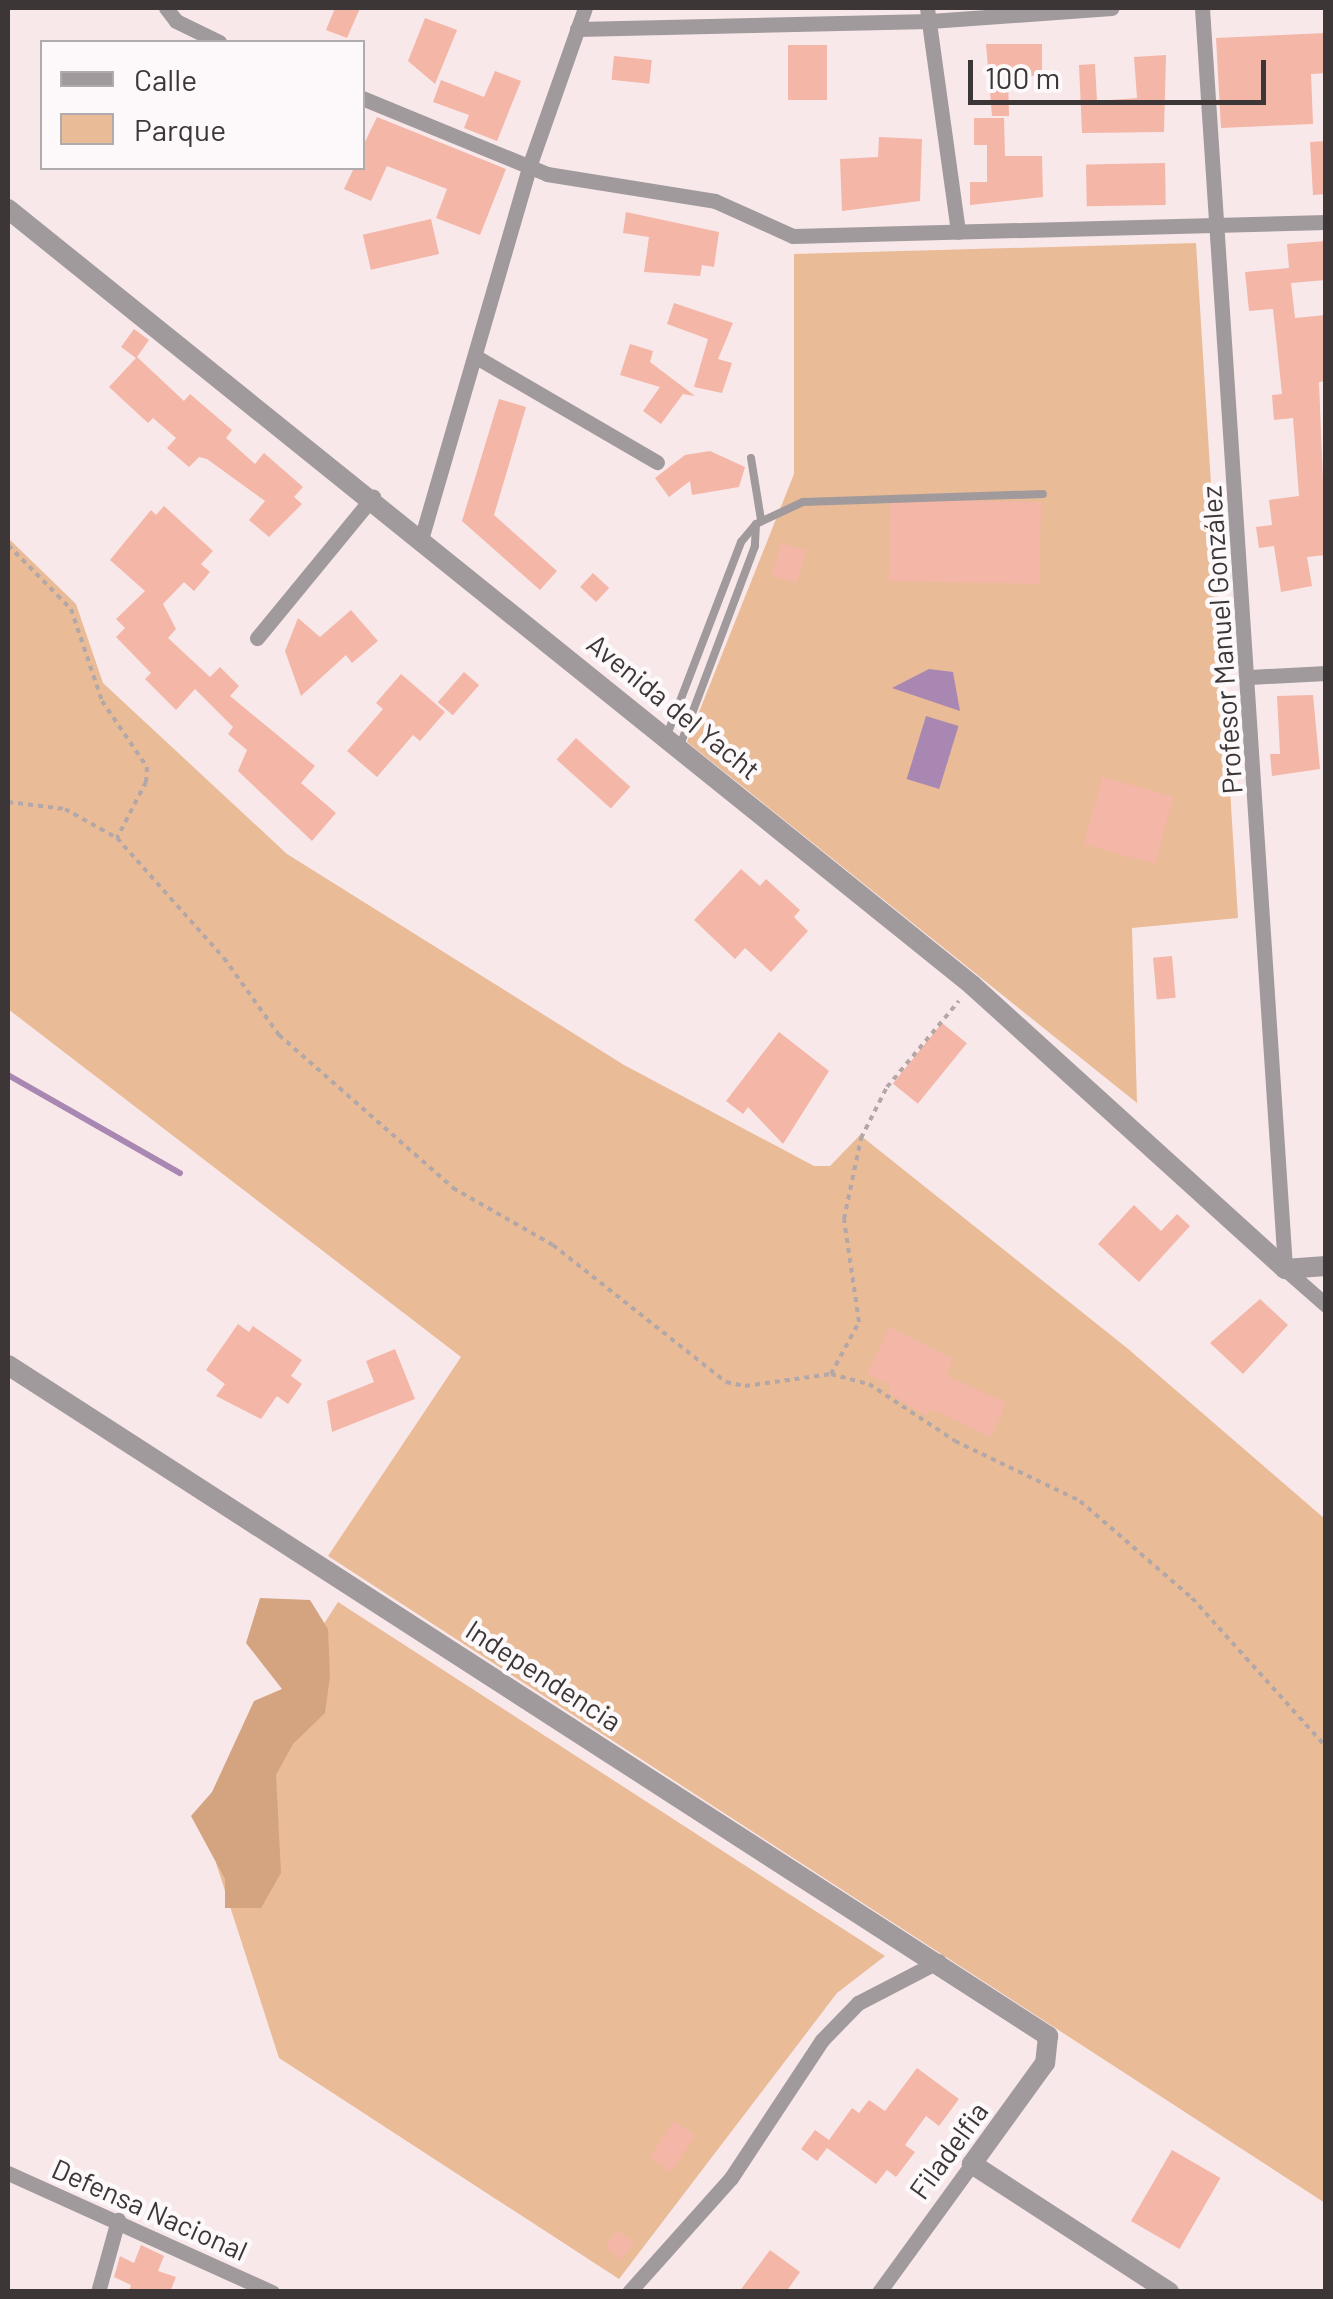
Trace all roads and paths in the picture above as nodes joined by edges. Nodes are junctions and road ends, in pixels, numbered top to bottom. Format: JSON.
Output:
{"nodes":[{"id":1,"x":166,"y":8,"type":"edge"},
{"id":2,"x":585,"y":8,"type":"edge"},
{"id":3,"x":1112,"y":8,"type":"edge"},
{"id":4,"x":1202,"y":8,"type":"edge"},
{"id":5,"x":928,"y":14,"type":"edge"},
{"id":6,"x":576,"y":30,"type":"junction"},
{"id":7,"x":215,"y":40,"type":"edge"},
{"id":8,"x":365,"y":99,"type":"edge"},
{"id":9,"x":530,"y":164,"type":"junction"},
{"id":10,"x":8,"y":209,"type":"edge"},
{"id":11,"x":1326,"y":222,"type":"edge"},
{"id":12,"x":1217,"y":226,"type":"junction"},
{"id":13,"x":958,"y":232,"type":"junction"},
{"id":14,"x":478,"y":358,"type":"junction"},
{"id":15,"x":751,"y":458,"type":"dead end"},
{"id":16,"x":657,"y":462,"type":"dead end"},
{"id":17,"x":1043,"y":494,"type":"dead end"},
{"id":18,"x":372,"y":496,"type":"junction"},
{"id":19,"x":758,"y":522,"type":"junction"},
{"id":20,"x":422,"y":536,"type":"junction"},
{"id":21,"x":8,"y":545,"type":"edge"},
{"id":22,"x":714,"y":614,"type":"junction"},
{"id":23,"x":727,"y":620,"type":"junction"},
{"id":24,"x":257,"y":638,"type":"dead end"},
{"id":25,"x":1326,"y":673,"type":"edge"},
{"id":26,"x":1249,"y":677,"type":"junction"},
{"id":27,"x":673,"y":741,"type":"junction"},
{"id":28,"x":8,"y":802,"type":"edge"},
{"id":29,"x":117,"y":838,"type":"junction"},
{"id":30,"x":972,"y":985,"type":"junction"},
{"id":31,"x":1326,"y":1266,"type":"edge"},
{"id":32,"x":1286,"y":1269,"type":"junction"},
{"id":33,"x":1326,"y":1304,"type":"edge"},
{"id":34,"x":8,"y":1365,"type":"edge"},
{"id":35,"x":832,"y":1374,"type":"junction"},
{"id":36,"x":1326,"y":1747,"type":"edge"},
{"id":37,"x":939,"y":1961,"type":"junction"},
{"id":38,"x":1048,"y":2036,"type":"joint"},
{"id":39,"x":972,"y":2164,"type":"junction"},
{"id":40,"x":8,"y":2173,"type":"edge"},
{"id":41,"x":118,"y":2220,"type":"junction"},
{"id":42,"x":252,"y":2287,"type":"edge"},
{"id":43,"x":98,"y":2292,"type":"edge"},
{"id":44,"x":272,"y":2292,"type":"edge"},
{"id":45,"x":629,"y":2292,"type":"edge"},
{"id":46,"x":879,"y":2292,"type":"edge"},
{"id":47,"x":1169,"y":2292,"type":"edge"}],
"edges":[{"from":1,"to":7,"type":"street"},
{"from":2,"to":6,"type":"street"},
{"from":3,"to":5,"type":"street"},
{"from":4,"to":12,"type":"street","name":"Profesor Manuel González"},
{"from":5,"to":6,"type":"street"},
{"from":5,"to":13,"type":"street"},
{"from":6,"to":9,"type":"street"},
{"from":8,"to":9,"type":"street"},
{"from":9,"to":13,"type":"street"},
{"from":9,"to":14,"type":"street"},
{"from":10,"to":18,"type":"street","name":"Avenida del Yacht"},
{"from":11,"to":12,"type":"street"},
{"from":12,"to":13,"type":"street"},
{"from":12,"to":26,"type":"street","name":"Profesor Manuel González"},
{"from":14,"to":16,"type":"street"},
{"from":14,"to":20,"type":"street"},
{"from":15,"to":19,"type":"lane"},
{"from":17,"to":19,"type":"lane"},
{"from":18,"to":20,"type":"street","name":"Avenida del Yacht"},
{"from":18,"to":24,"type":"street"},
{"from":19,"to":22,"type":"lane"},
{"from":19,"to":23,"type":"lane"},
{"from":20,"to":27,"type":"street","name":"Avenida del Yacht"},
{"from":21,"to":29,"type":"path"},
{"from":22,"to":23,"type":"lane"},
{"from":22,"to":27,"type":"lane"},
{"from":23,"to":27,"type":"lane"},
{"from":25,"to":26,"type":"street"},
{"from":26,"to":32,"type":"street","name":"Profesor Manuel González"},
{"from":27,"to":30,"type":"street","name":"Avenida del Yacht"},
{"from":28,"to":29,"type":"path"},
{"from":29,"to":35,"type":"path"},
{"from":30,"to":32,"type":"street","name":"Avenida del Yacht"},
{"from":30,"to":35,"type":"path"},
{"from":31,"to":32,"type":"street"},
{"from":32,"to":33,"type":"street","name":"Avenida del Yacht"},
{"from":34,"to":37,"type":"street","name":"Independencia"},
{"from":35,"to":36,"type":"path"},
{"from":37,"to":38,"type":"street","name":"Independencia"},
{"from":37,"to":45,"type":"street"},
{"from":38,"to":39,"type":"street","name":"Filadelfia"},
{"from":39,"to":46,"type":"street","name":"Filadelfia"},
{"from":39,"to":47,"type":"street"},
{"from":40,"to":41,"type":"street","name":"Defensa Nacional"},
{"from":41,"to":42,"type":"street","name":"Defensa Nacional"},
{"from":41,"to":43,"type":"street"},
{"from":42,"to":44,"type":"street","name":"Defensa Nacional"}]}
